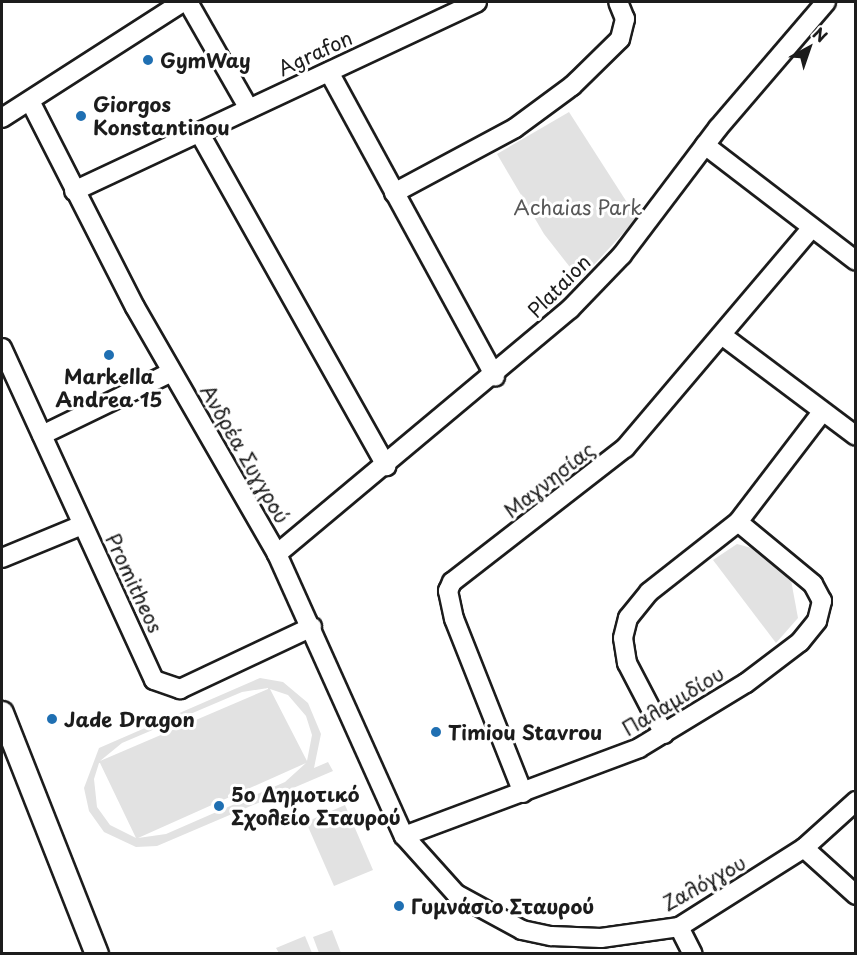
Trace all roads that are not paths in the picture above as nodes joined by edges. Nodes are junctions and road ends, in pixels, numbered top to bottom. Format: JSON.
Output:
{"nodes":[{"id":1,"x":183,"y":2,"type":"edge"},
{"id":2,"x":188,"y":2,"type":"edge"},
{"id":3,"x":477,"y":2,"type":"edge"},
{"id":4,"x":618,"y":2,"type":"edge"},
{"id":5,"x":826,"y":2,"type":"edge"},
{"id":6,"x":329,"y":72,"type":"junction"},
{"id":7,"x":30,"y":101,"type":"junction"},
{"id":8,"x":249,"y":108,"type":"junction"},
{"id":9,"x":2,"y":118,"type":"edge"},
{"id":10,"x":200,"y":134,"type":"junction"},
{"id":11,"x":705,"y":145,"type":"junction"},
{"id":12,"x":74,"y":191,"type":"junction"},
{"id":13,"x":394,"y":193,"type":"junction"},
{"id":14,"x":811,"y":229,"type":"junction"},
{"id":15,"x":855,"y":261,"type":"edge"},
{"id":16,"x":723,"y":336,"type":"junction"},
{"id":17,"x":2,"y":348,"type":"edge"},
{"id":18,"x":172,"y":372,"type":"junction"},
{"id":19,"x":495,"y":377,"type":"junction"},
{"id":20,"x":822,"y":412,"type":"junction"},
{"id":21,"x":42,"y":435,"type":"junction"},
{"id":22,"x":855,"y":436,"type":"edge"},
{"id":23,"x":386,"y":466,"type":"junction"},
{"id":24,"x":738,"y":522,"type":"junction"},
{"id":25,"x":82,"y":525,"type":"junction"},
{"id":26,"x":277,"y":554,"type":"junction"},
{"id":27,"x":2,"y":558,"type":"edge"},
{"id":28,"x":312,"y":627,"type":"junction"},
{"id":29,"x":2,"y":713,"type":"edge"},
{"id":30,"x":664,"y":734,"type":"junction"},
{"id":31,"x":523,"y":793,"type":"junction"},
{"id":32,"x":855,"y":801,"type":"edge"},
{"id":33,"x":405,"y":836,"type":"junction"},
{"id":34,"x":804,"y":848,"type":"junction"},
{"id":35,"x":855,"y":895,"type":"edge"},
{"id":36,"x":679,"y":927,"type":"junction"},
{"id":37,"x":97,"y":954,"type":"edge"},
{"id":38,"x":693,"y":954,"type":"edge"}],
"edges":[{"from":1,"to":7,"type":"street"},
{"from":2,"to":8,"type":"street"},
{"from":3,"to":6,"type":"street","name":"Agrafon"},
{"from":4,"to":13,"type":"street"},
{"from":5,"to":11,"type":"street","name":"Plataion"},
{"from":6,"to":8,"type":"street","name":"Agrafon"},
{"from":6,"to":13,"type":"street"},
{"from":7,"to":9,"type":"street"},
{"from":7,"to":12,"type":"street","name":"Ανδρέα Συγγρού"},
{"from":8,"to":10,"type":"street","name":"Agrafon"},
{"from":10,"to":12,"type":"street","name":"Agrafon"},
{"from":10,"to":23,"type":"street"},
{"from":11,"to":14,"type":"street"},
{"from":11,"to":19,"type":"street","name":"Plataion"},
{"from":12,"to":18,"type":"street","name":"Ανδρέα Συγγρού"},
{"from":13,"to":19,"type":"street"},
{"from":14,"to":15,"type":"street"},
{"from":14,"to":16,"type":"street","name":"Μαγνησίας"},
{"from":16,"to":20,"type":"street"},
{"from":16,"to":31,"type":"street","name":"Μαγνησίας"},
{"from":17,"to":21,"type":"street","name":"Promitheos"},
{"from":18,"to":21,"type":"street"},
{"from":18,"to":26,"type":"street","name":"Ανδρέα Συγγρού"},
{"from":19,"to":23,"type":"street","name":"Plataion"},
{"from":20,"to":22,"type":"street"},
{"from":20,"to":24,"type":"street"},
{"from":21,"to":25,"type":"street","name":"Promitheos"},
{"from":23,"to":26,"type":"street","name":"Plataion"},
{"from":24,"to":30,"type":"street"},
{"from":24,"to":30,"type":"street","name":"Παλαμιδίου"},
{"from":25,"to":27,"type":"street"},
{"from":25,"to":28,"type":"street","name":"Promitheos"},
{"from":26,"to":28,"type":"street","name":"Ανδρέα Συγγρού"},
{"from":28,"to":33,"type":"street","name":"Ανδρέα Συγγρού"},
{"from":29,"to":37,"type":"main road"},
{"from":30,"to":31,"type":"street","name":"Παλαμιδίου"},
{"from":31,"to":33,"type":"street","name":"Παλαμιδίου"},
{"from":32,"to":34,"type":"street","name":"Ζαλόγγου"},
{"from":33,"to":36,"type":"street","name":"Ζαλόγγου"},
{"from":34,"to":35,"type":"street"},
{"from":34,"to":36,"type":"street","name":"Ζαλόγγου"},
{"from":36,"to":38,"type":"street"}]}
